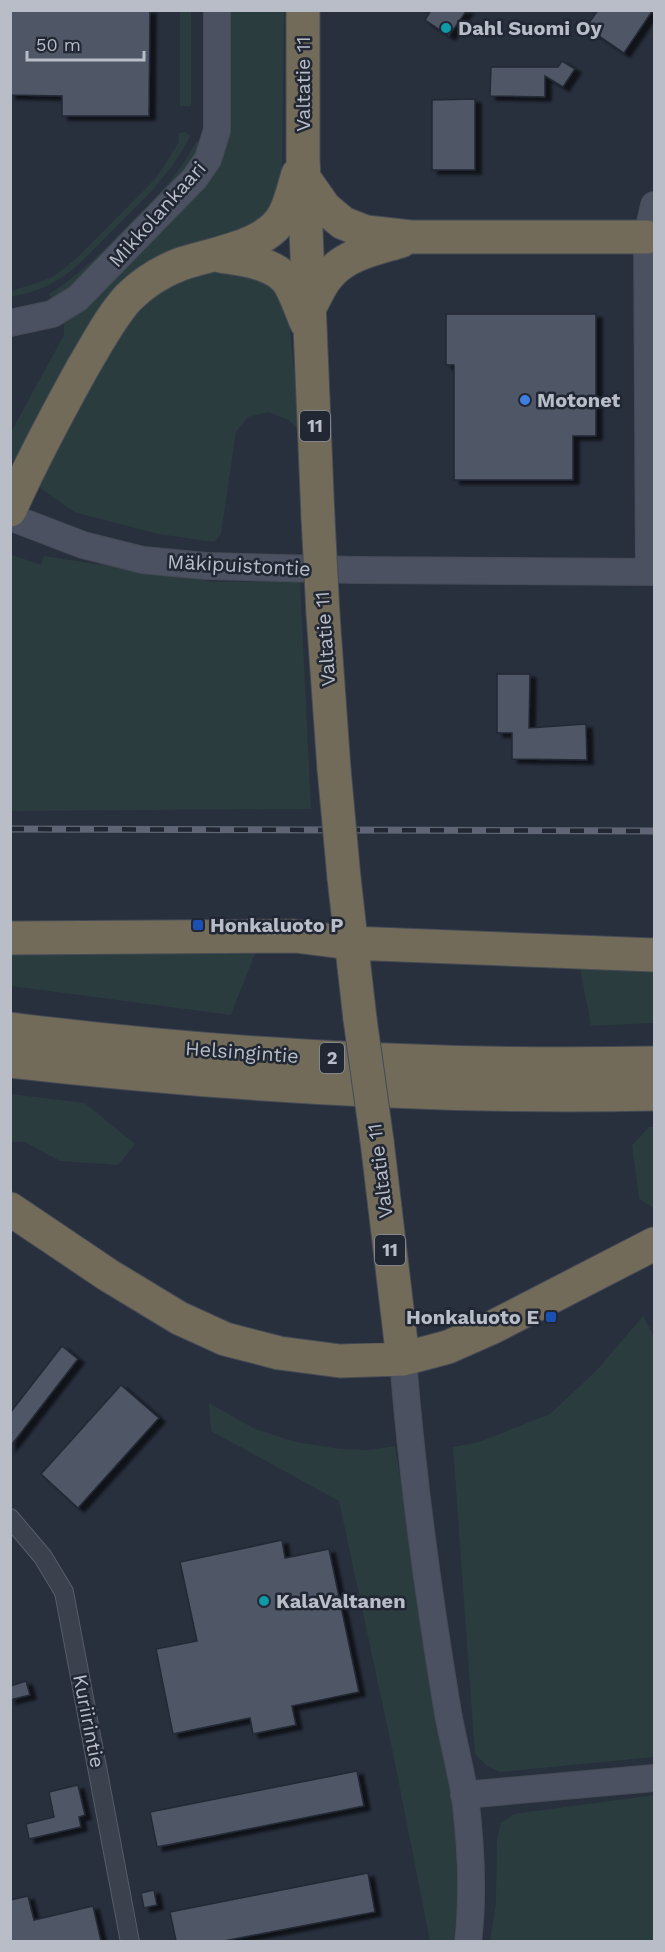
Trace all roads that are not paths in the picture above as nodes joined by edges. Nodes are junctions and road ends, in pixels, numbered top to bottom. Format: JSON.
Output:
{"nodes":[{"id":1,"x":217,"y":10,"type":"edge"},
{"id":2,"x":303,"y":10,"type":"edge"},
{"id":3,"x":304,"y":168,"type":"junction"},
{"id":4,"x":654,"y":205,"type":"edge"},
{"id":5,"x":411,"y":237,"type":"junction"},
{"id":6,"x":647,"y":237,"type":"junction"},
{"id":7,"x":216,"y":255,"type":"junction"},
{"id":8,"x":311,"y":320,"type":"junction"},
{"id":9,"x":10,"y":323,"type":"edge"},
{"id":10,"x":10,"y":510,"type":"edge"},
{"id":11,"x":10,"y":517,"type":"edge"},
{"id":12,"x":652,"y":572,"type":"edge"},
{"id":13,"x":10,"y":938,"type":"edge"},
{"id":14,"x":350,"y":943,"type":"junction"},
{"id":15,"x":654,"y":955,"type":"edge"},
{"id":16,"x":10,"y":1029,"type":"edge"},
{"id":17,"x":10,"y":1060,"type":"edge"},
{"id":18,"x":654,"y":1063,"type":"edge"},
{"id":19,"x":654,"y":1094,"type":"edge"},
{"id":20,"x":10,"y":1209,"type":"edge"},
{"id":21,"x":654,"y":1244,"type":"edge"},
{"id":22,"x":402,"y":1359,"type":"junction"},
{"id":23,"x":10,"y":1518,"type":"edge"},
{"id":24,"x":654,"y":1778,"type":"edge"},
{"id":25,"x":464,"y":1795,"type":"junction"},
{"id":26,"x":130,"y":1941,"type":"edge"},
{"id":27,"x":468,"y":1941,"type":"edge"}],
"edges":[{"from":1,"to":9,"type":"street","name":"Mikkolankaari"},
{"from":2,"to":3,"type":"highway","name":"Valtatie 11","number":"11"},
{"from":3,"to":5,"type":"highway"},
{"from":3,"to":7,"type":"highway"},
{"from":3,"to":8,"type":"highway","name":"Valtatie 11","number":"11"},
{"from":4,"to":6,"type":"street"},
{"from":5,"to":6,"type":"highway"},
{"from":5,"to":8,"type":"highway"},
{"from":6,"to":12,"type":"street"},
{"from":7,"to":8,"type":"highway"},
{"from":7,"to":10,"type":"highway"},
{"from":8,"to":14,"type":"highway","name":"Valtatie 11","number":"11","bridge":true},
{"from":11,"to":12,"type":"street","name":"Mäkipuistontie"},
{"from":13,"to":14,"type":"highway"},
{"from":14,"to":15,"type":"highway"},
{"from":14,"to":22,"type":"highway","name":"Valtatie 11","number":"11","bridge":true},
{"from":16,"to":18,"type":"highway","name":"Helsingintie","number":"2"},
{"from":17,"to":19,"type":"highway","name":"Helsingintie","number":"2"},
{"from":20,"to":22,"type":"highway"},
{"from":21,"to":22,"type":"highway"},
{"from":22,"to":25,"type":"street"},
{"from":23,"to":26,"type":"street","name":"Kuriirintie"},
{"from":24,"to":25,"type":"street"},
{"from":25,"to":27,"type":"street"}]}
